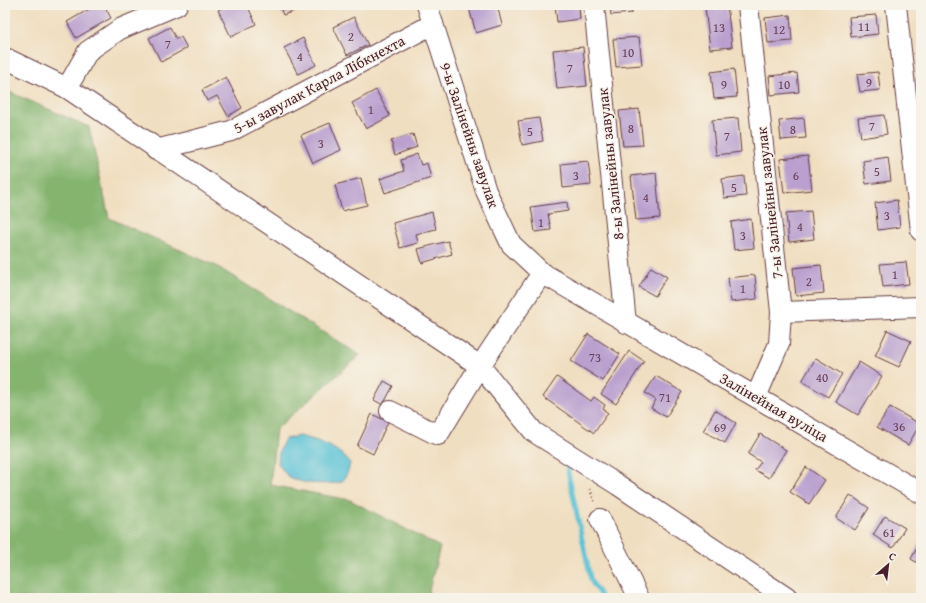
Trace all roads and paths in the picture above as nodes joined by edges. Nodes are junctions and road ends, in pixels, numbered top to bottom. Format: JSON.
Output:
{"nodes":[{"id":1,"x":177,"y":5,"type":"edge"},
{"id":2,"x":427,"y":5,"type":"edge"},
{"id":3,"x":594,"y":5,"type":"edge"},
{"id":4,"x":748,"y":5,"type":"edge"},
{"id":5,"x":896,"y":5,"type":"edge"},
{"id":6,"x":433,"y":24,"type":"junction"},
{"id":7,"x":5,"y":58,"type":"edge"},
{"id":8,"x":67,"y":88,"type":"junction"},
{"id":9,"x":156,"y":150,"type":"junction"},
{"id":10,"x":921,"y":231,"type":"edge"},
{"id":11,"x":542,"y":273,"type":"junction"},
{"id":12,"x":921,"y":307,"type":"edge"},
{"id":13,"x":780,"y":312,"type":"junction"},
{"id":14,"x":626,"y":322,"type":"junction"},
{"id":15,"x":480,"y":366,"type":"junction"},
{"id":16,"x":756,"y":397,"type":"junction"},
{"id":17,"x":390,"y":411,"type":"dead end"},
{"id":18,"x":921,"y":493,"type":"edge"},
{"id":19,"x":600,"y":519,"type":"dead end"},
{"id":20,"x":639,"y":598,"type":"edge"},
{"id":21,"x":787,"y":598,"type":"edge"}],
"edges":[{"from":1,"to":8,"type":"street"},
{"from":2,"to":6,"type":"street","name":"9-ы Залінейны завулак"},
{"from":3,"to":14,"type":"street","name":"8-ы Залінейны завулак"},
{"from":4,"to":13,"type":"street","name":"7-ы Залінейны завулак"},
{"from":5,"to":10,"type":"street"},
{"from":6,"to":9,"type":"street","name":"5-ы завулак Карла Лібкнехта"},
{"from":6,"to":11,"type":"street","name":"9-ы Залінейны завулак"},
{"from":7,"to":8,"type":"street"},
{"from":8,"to":9,"type":"street"},
{"from":9,"to":15,"type":"street"},
{"from":11,"to":14,"type":"street","name":"9-ы Залінейны завулак"},
{"from":11,"to":15,"type":"street"},
{"from":12,"to":13,"type":"street"},
{"from":13,"to":16,"type":"street","name":"7-ы Залінейны завулак"},
{"from":14,"to":16,"type":"street","name":"Залінейная вуліца"},
{"from":15,"to":17,"type":"street"},
{"from":15,"to":21,"type":"street"},
{"from":16,"to":18,"type":"street","name":"Залінейная вуліца"},
{"from":19,"to":20,"type":"street"}]}
